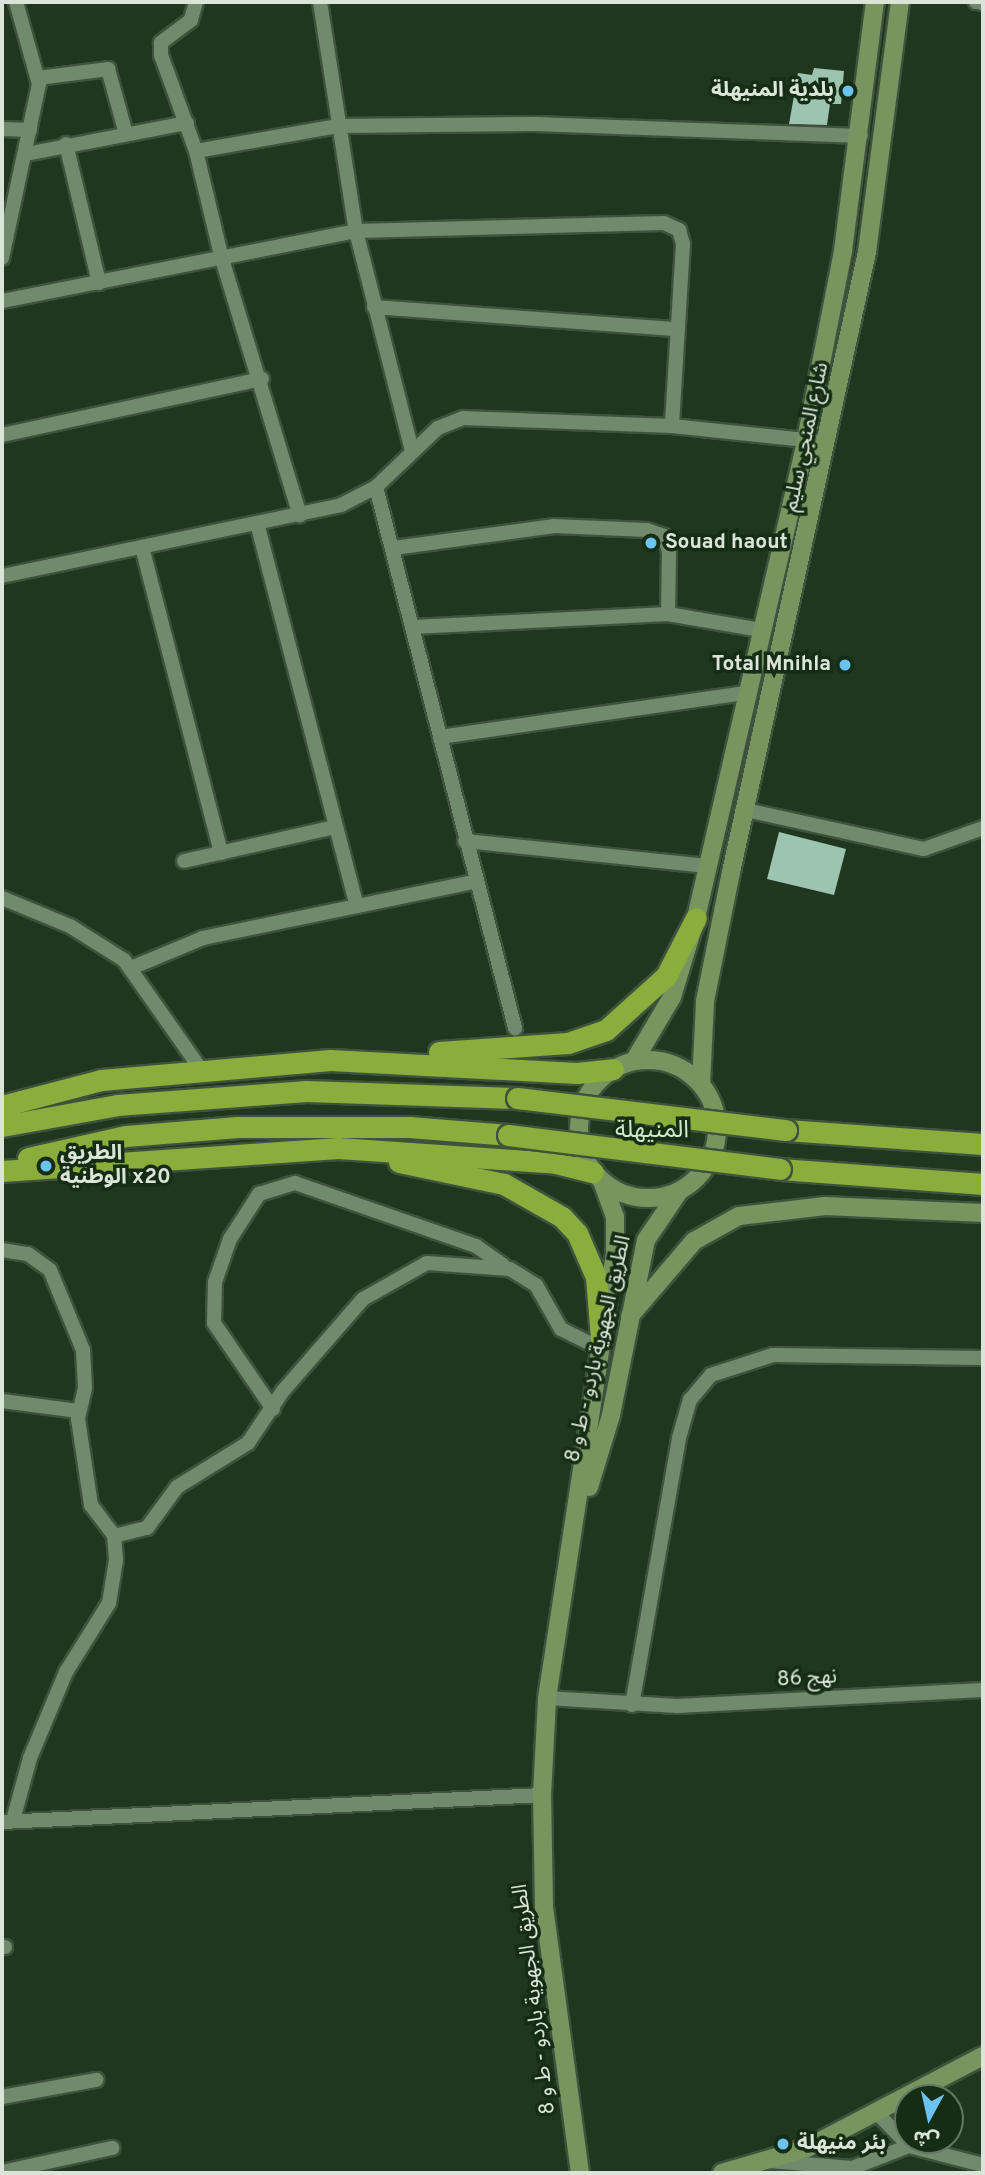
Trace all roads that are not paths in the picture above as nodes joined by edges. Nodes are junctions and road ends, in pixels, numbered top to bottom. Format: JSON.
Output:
{"nodes":[{"id":1,"x":16,"y":2,"type":"edge"},
{"id":2,"x":196,"y":2,"type":"edge"},
{"id":3,"x":320,"y":2,"type":"edge"},
{"id":4,"x":875,"y":2,"type":"edge"},
{"id":5,"x":900,"y":2,"type":"edge"},
{"id":6,"x":976,"y":2,"type":"edge"},
{"id":7,"x":983,"y":3,"type":"edge"},
{"id":8,"x":38,"y":78,"type":"junction"},
{"id":9,"x":187,"y":123,"type":"junction"},
{"id":10,"x":338,"y":126,"type":"junction"},
{"id":11,"x":2,"y":129,"type":"edge"},
{"id":12,"x":30,"y":130,"type":"junction"},
{"id":13,"x":126,"y":134,"type":"junction"},
{"id":14,"x":860,"y":136,"type":"junction"},
{"id":15,"x":66,"y":144,"type":"junction"},
{"id":16,"x":196,"y":151,"type":"junction"},
{"id":17,"x":26,"y":154,"type":"junction"},
{"id":18,"x":7,"y":207,"type":"edge"},
{"id":19,"x":356,"y":231,"type":"junction"},
{"id":20,"x":2,"y":258,"type":"edge"},
{"id":21,"x":222,"y":259,"type":"junction"},
{"id":22,"x":99,"y":283,"type":"junction"},
{"id":23,"x":2,"y":301,"type":"edge"},
{"id":24,"x":374,"y":307,"type":"junction"},
{"id":25,"x":677,"y":329,"type":"junction"},
{"id":26,"x":262,"y":379,"type":"junction"},
{"id":27,"x":672,"y":426,"type":"junction"},
{"id":28,"x":2,"y":435,"type":"edge"},
{"id":29,"x":806,"y":440,"type":"junction"},
{"id":30,"x":829,"y":444,"type":"junction"},
{"id":31,"x":412,"y":451,"type":"junction"},
{"id":32,"x":376,"y":487,"type":"junction"},
{"id":33,"x":300,"y":515,"type":"junction"},
{"id":34,"x":257,"y":523,"type":"junction"},
{"id":35,"x":142,"y":547,"type":"junction"},
{"id":36,"x":394,"y":548,"type":"junction"},
{"id":37,"x":2,"y":576,"type":"edge"},
{"id":38,"x":668,"y":614,"type":"junction"},
{"id":39,"x":413,"y":627,"type":"junction"},
{"id":40,"x":761,"y":630,"type":"junction"},
{"id":41,"x":746,"y":693,"type":"junction"},
{"id":42,"x":440,"y":737,"type":"junction"},
{"id":43,"x":746,"y":810,"type":"junction"},
{"id":44,"x":335,"y":827,"type":"junction"},
{"id":45,"x":983,"y":828,"type":"edge"},
{"id":46,"x":465,"y":841,"type":"junction"},
{"id":47,"x":221,"y":853,"type":"junction"},
{"id":48,"x":184,"y":861,"type":"dead end"},
{"id":49,"x":708,"y":866,"type":"junction"},
{"id":50,"x":474,"y":882,"type":"junction"},
{"id":51,"x":2,"y":898,"type":"edge"},
{"id":52,"x":356,"y":904,"type":"junction"},
{"id":53,"x":696,"y":918,"type":"junction"},
{"id":54,"x":131,"y":968,"type":"junction"},
{"id":55,"x":515,"y":1028,"type":"dead end"},
{"id":56,"x":330,"y":1060,"type":"junction"},
{"id":57,"x":634,"y":1061,"type":"junction"},
{"id":58,"x":200,"y":1068,"type":"junction"},
{"id":59,"x":614,"y":1069,"type":"junction"},
{"id":60,"x":701,"y":1084,"type":"junction"},
{"id":61,"x":2,"y":1105,"type":"edge"},
{"id":62,"x":2,"y":1126,"type":"edge"},
{"id":63,"x":983,"y":1144,"type":"edge"},
{"id":64,"x":297,"y":1150,"type":"junction"},
{"id":65,"x":2,"y":1164,"type":"edge"},
{"id":66,"x":2,"y":1171,"type":"edge"},
{"id":67,"x":597,"y":1176,"type":"junction"},
{"id":68,"x":983,"y":1184,"type":"edge"},
{"id":69,"x":683,"y":1190,"type":"junction"},
{"id":70,"x":983,"y":1213,"type":"edge"},
{"id":71,"x":2,"y":1250,"type":"edge"},
{"id":72,"x":510,"y":1269,"type":"junction"},
{"id":73,"x":630,"y":1316,"type":"junction"},
{"id":74,"x":600,"y":1343,"type":"junction"},
{"id":75,"x":983,"y":1358,"type":"edge"},
{"id":76,"x":2,"y":1401,"type":"edge"},
{"id":77,"x":273,"y":1409,"type":"junction"},
{"id":78,"x":78,"y":1411,"type":"junction"},
{"id":79,"x":577,"y":1528,"type":"junction"},
{"id":80,"x":114,"y":1536,"type":"junction"},
{"id":81,"x":983,"y":1690,"type":"edge"},
{"id":82,"x":547,"y":1698,"type":"junction"},
{"id":83,"x":632,"y":1705,"type":"junction"},
{"id":84,"x":542,"y":1795,"type":"junction"},
{"id":85,"x":7,"y":1821,"type":"edge"},
{"id":86,"x":983,"y":2056,"type":"edge"},
{"id":87,"x":96,"y":2080,"type":"dead end"},
{"id":88,"x":2,"y":2097,"type":"edge"},
{"id":89,"x":876,"y":2112,"type":"junction"},
{"id":90,"x":894,"y":2131,"type":"edge"},
{"id":91,"x":112,"y":2148,"type":"dead end"},
{"id":92,"x":894,"y":2153,"type":"edge"},
{"id":93,"x":938,"y":2154,"type":"edge"},
{"id":94,"x":770,"y":2161,"type":"junction"},
{"id":95,"x":983,"y":2165,"type":"edge"},
{"id":96,"x":852,"y":2171,"type":"edge"},
{"id":97,"x":2,"y":2172,"type":"edge"},
{"id":98,"x":580,"y":2173,"type":"edge"},
{"id":99,"x":722,"y":2173,"type":"edge"}],
"edges":[{"from":1,"to":8,"type":"street"},
{"from":2,"to":9,"type":"street"},
{"from":3,"to":10,"type":"street"},
{"from":4,"to":14,"type":"main road","name":"شارع المنجي سليم"},
{"from":5,"to":30,"type":"main road","name":"شارع المنجي سليم"},
{"from":6,"to":7,"type":"street"},
{"from":8,"to":12,"type":"street"},
{"from":8,"to":13,"type":"street"},
{"from":9,"to":13,"type":"street"},
{"from":9,"to":16,"type":"street"},
{"from":10,"to":14,"type":"street"},
{"from":10,"to":16,"type":"street"},
{"from":10,"to":19,"type":"street"},
{"from":11,"to":12,"type":"street"},
{"from":12,"to":17,"type":"street"},
{"from":13,"to":15,"type":"street"},
{"from":14,"to":29,"type":"main road","name":"شارع المنجي سليم"},
{"from":15,"to":17,"type":"street"},
{"from":15,"to":22,"type":"street"},
{"from":16,"to":21,"type":"street"},
{"from":17,"to":18,"type":"street"},
{"from":18,"to":20,"type":"street"},
{"from":19,"to":21,"type":"street"},
{"from":19,"to":24,"type":"street"},
{"from":19,"to":25,"type":"street"},
{"from":21,"to":22,"type":"street"},
{"from":21,"to":26,"type":"street"},
{"from":22,"to":23,"type":"street"},
{"from":24,"to":25,"type":"street"},
{"from":24,"to":31,"type":"street"},
{"from":25,"to":27,"type":"street"},
{"from":26,"to":28,"type":"street"},
{"from":26,"to":33,"type":"street"},
{"from":27,"to":29,"type":"street"},
{"from":27,"to":31,"type":"street"},
{"from":29,"to":30,"type":"street"},
{"from":29,"to":40,"type":"main road","name":"شارع المنجي سليم"},
{"from":30,"to":43,"type":"main road","name":"شارع المنجي سليم"},
{"from":31,"to":32,"type":"street"},
{"from":32,"to":33,"type":"street"},
{"from":32,"to":36,"type":"street"},
{"from":33,"to":34,"type":"street"},
{"from":34,"to":35,"type":"street"},
{"from":34,"to":44,"type":"street"},
{"from":35,"to":37,"type":"street"},
{"from":35,"to":47,"type":"street"},
{"from":36,"to":38,"type":"street"},
{"from":36,"to":39,"type":"street"},
{"from":38,"to":39,"type":"street"},
{"from":38,"to":40,"type":"street"},
{"from":39,"to":42,"type":"street"},
{"from":40,"to":41,"type":"main road","name":"شارع المنجي سليم"},
{"from":41,"to":42,"type":"street"},
{"from":41,"to":49,"type":"main road","name":"شارع المنجي سليم"},
{"from":42,"to":46,"type":"street"},
{"from":43,"to":45,"type":"street"},
{"from":43,"to":60,"type":"main road","name":"شارع المنجي سليم"},
{"from":44,"to":47,"type":"street"},
{"from":44,"to":52,"type":"street"},
{"from":46,"to":49,"type":"street"},
{"from":46,"to":50,"type":"street"},
{"from":47,"to":48,"type":"street"},
{"from":49,"to":53,"type":"main road","name":"شارع المنجي سليم"},
{"from":50,"to":52,"type":"street"},
{"from":50,"to":55,"type":"street"},
{"from":51,"to":54,"type":"street"},
{"from":52,"to":54,"type":"street"},
{"from":53,"to":56,"type":"highway"},
{"from":53,"to":57,"type":"main road","name":"شارع المنجي سليم"},
{"from":54,"to":58,"type":"street"},
{"from":56,"to":58,"type":"highway"},
{"from":56,"to":59,"type":"highway"},
{"from":57,"to":59,"type":"main road"},
{"from":57,"to":60,"type":"main road"},
{"from":58,"to":61,"type":"highway"},
{"from":59,"to":67,"type":"main road"},
{"from":60,"to":69,"type":"main road"},
{"from":62,"to":63,"type":"highway","bridge":true},
{"from":64,"to":66,"type":"highway"},
{"from":64,"to":67,"type":"highway"},
{"from":64,"to":74,"type":"highway"},
{"from":65,"to":68,"type":"highway","bridge":true},
{"from":67,"to":69,"type":"main road"},
{"from":67,"to":74,"type":"main road","name":"الطريق الجهوية باردو - ط و 8"},
{"from":69,"to":73,"type":"main road","name":"الطريق الجهوية باردو - ط و 8"},
{"from":70,"to":73,"type":"main road"},
{"from":71,"to":78,"type":"street"},
{"from":72,"to":74,"type":"street"},
{"from":72,"to":77,"type":"street"},
{"from":72,"to":77,"type":"street"},
{"from":73,"to":79,"type":"main road","name":"الطريق الجهوية باردو - ط و 8"},
{"from":74,"to":79,"type":"main road","name":"الطريق الجهوية باردو - ط و 8"},
{"from":75,"to":83,"type":"street"},
{"from":76,"to":78,"type":"street"},
{"from":77,"to":80,"type":"street"},
{"from":78,"to":80,"type":"street"},
{"from":79,"to":82,"type":"main road","name":"الطريق الجهوية باردو - ط و 8"},
{"from":80,"to":85,"type":"street"},
{"from":81,"to":83,"type":"street","name":"نهج 86"},
{"from":82,"to":83,"type":"street","name":"نهج 86"},
{"from":82,"to":84,"type":"main road","name":"الطريق الجهوية باردو - ط و 8"},
{"from":84,"to":85,"type":"street"},
{"from":84,"to":98,"type":"main road","name":"الطريق الجهوية باردو - ط و 8"},
{"from":86,"to":89,"type":"main road"},
{"from":87,"to":88,"type":"street"},
{"from":89,"to":90,"type":"street"},
{"from":89,"to":94,"type":"main road"},
{"from":91,"to":97,"type":"street"},
{"from":92,"to":96,"type":"street"},
{"from":93,"to":95,"type":"street"},
{"from":94,"to":96,"type":"street"},
{"from":94,"to":99,"type":"main road"}]}
